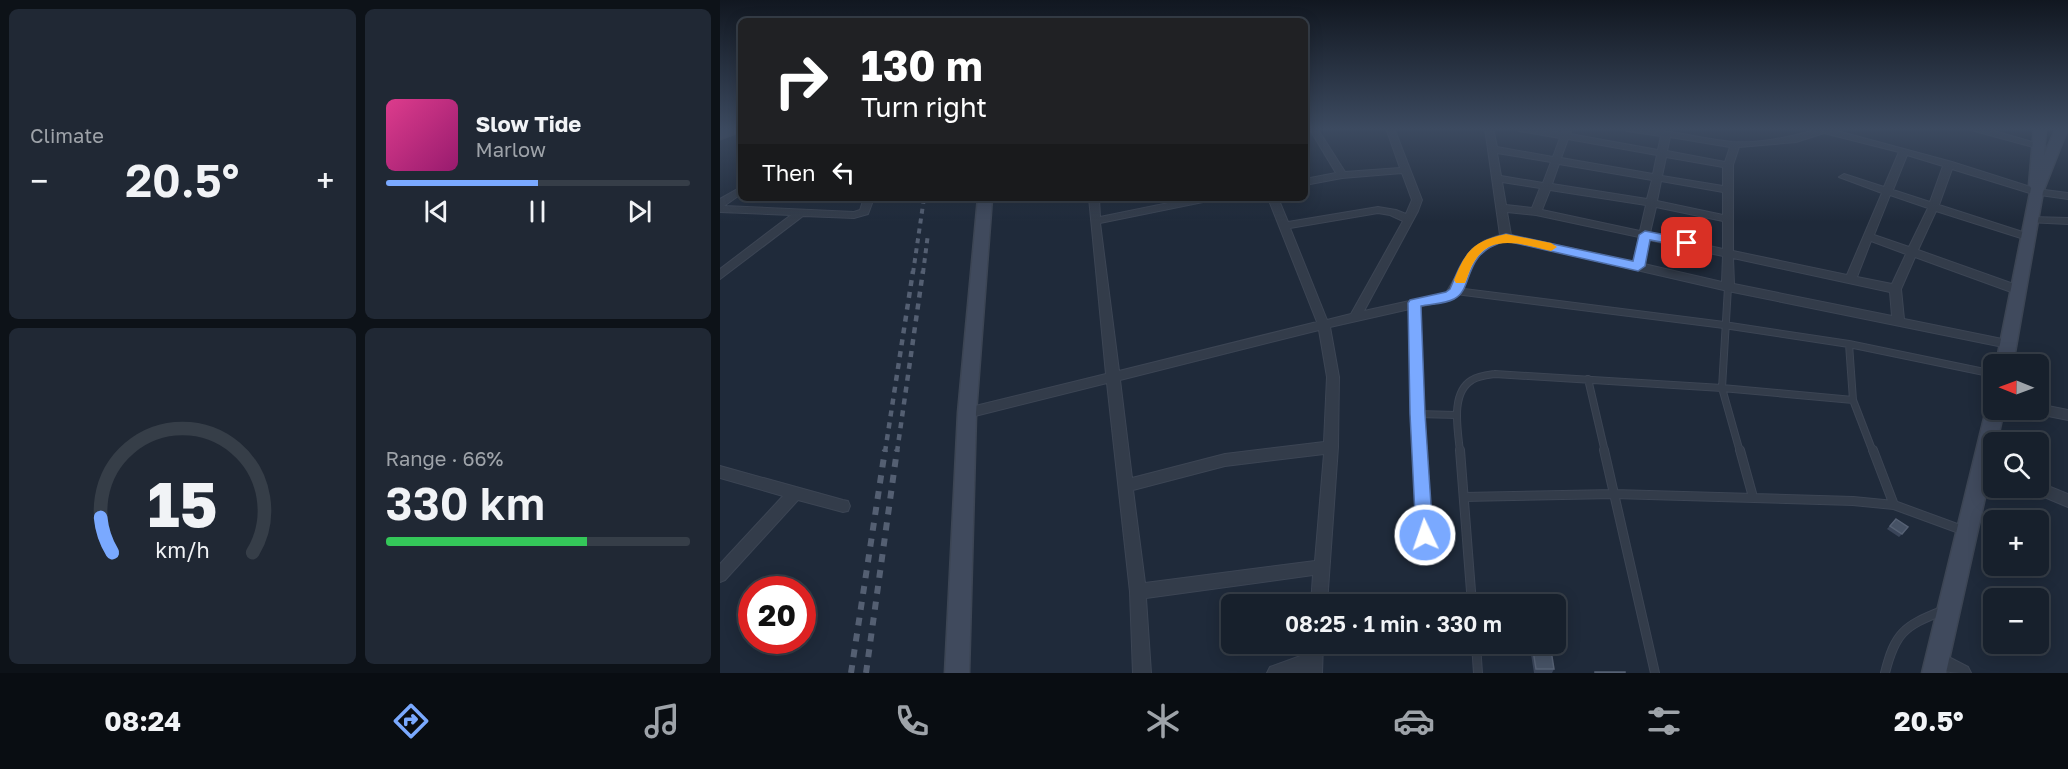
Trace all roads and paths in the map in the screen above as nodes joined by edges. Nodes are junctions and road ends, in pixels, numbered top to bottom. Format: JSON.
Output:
{"nodes":[{"id":1,"x":1332,"y":159,"type":"edge"},
{"id":2,"x":1402,"y":159,"type":"edge"},
{"id":3,"x":1494,"y":159,"type":"edge"},
{"id":4,"x":1556,"y":159,"type":"edge"},
{"id":5,"x":1558,"y":159,"type":"edge"},
{"id":6,"x":1661,"y":159,"type":"edge"},
{"id":7,"x":1700,"y":159,"type":"edge"},
{"id":8,"x":1730,"y":159,"type":"edge"},
{"id":9,"x":1901,"y":159,"type":"edge"},
{"id":10,"x":1932,"y":159,"type":"edge"},
{"id":11,"x":2037,"y":159,"type":"edge"},
{"id":12,"x":2049,"y":159,"type":"edge"},
{"id":13,"x":1948,"y":164,"type":"junction"},
{"id":14,"x":1728,"y":165,"type":"junction"},
{"id":15,"x":1406,"y":170,"type":"junction"},
{"id":16,"x":1341,"y":175,"type":"junction"},
{"id":17,"x":1657,"y":177,"type":"junction"},
{"id":18,"x":1844,"y":177,"type":"dead end"},
{"id":19,"x":1496,"y":178,"type":"junction"},
{"id":20,"x":1308,"y":181,"type":"edge"},
{"id":21,"x":1546,"y":184,"type":"junction"},
{"id":22,"x":1728,"y":190,"type":"junction"},
{"id":23,"x":738,"y":192,"type":"edge"},
{"id":24,"x":1888,"y":192,"type":"junction"},
{"id":25,"x":2036,"y":192,"type":"junction"},
{"id":26,"x":2068,"y":196,"type":"edge"},
{"id":27,"x":868,"y":201,"type":"edge"},
{"id":28,"x":985,"y":201,"type":"edge"},
{"id":29,"x":1094,"y":201,"type":"edge"},
{"id":30,"x":1185,"y":201,"type":"edge"},
{"id":31,"x":1274,"y":201,"type":"edge"},
{"id":32,"x":1652,"y":203,"type":"junction"},
{"id":33,"x":1934,"y":205,"type":"junction"},
{"id":34,"x":720,"y":206,"type":"edge"},
{"id":35,"x":1501,"y":208,"type":"junction"},
{"id":36,"x":1536,"y":212,"type":"junction"},
{"id":37,"x":799,"y":214,"type":"junction"},
{"id":38,"x":1408,"y":219,"type":"junction"},
{"id":39,"x":1727,"y":219,"type":"junction"},
{"id":40,"x":2031,"y":220,"type":"junction"},
{"id":41,"x":1095,"y":221,"type":"junction"},
{"id":42,"x":2068,"y":221,"type":"edge"},
{"id":43,"x":1285,"y":226,"type":"junction"},
{"id":44,"x":1645,"y":235,"type":"junction"},
{"id":45,"x":1867,"y":236,"type":"junction"},
{"id":46,"x":1506,"y":237,"type":"junction"},
{"id":47,"x":2028,"y":237,"type":"junction"},
{"id":48,"x":1914,"y":251,"type":"junction"},
{"id":49,"x":1728,"y":252,"type":"junction"},
{"id":50,"x":1638,"y":266,"type":"junction"},
{"id":51,"x":720,"y":275,"type":"edge"},
{"id":52,"x":1850,"y":280,"type":"junction"},
{"id":53,"x":1728,"y":287,"type":"junction"},
{"id":54,"x":1894,"y":290,"type":"junction"},
{"id":55,"x":2018,"y":290,"type":"junction"},
{"id":56,"x":1456,"y":291,"type":"junction"},
{"id":57,"x":1414,"y":303,"type":"junction"},
{"id":58,"x":1355,"y":317,"type":"junction"},
{"id":59,"x":1898,"y":321,"type":"junction"},
{"id":60,"x":1724,"y":325,"type":"junction"},
{"id":61,"x":1324,"y":326,"type":"junction"},
{"id":62,"x":1849,"y":344,"type":"junction"},
{"id":63,"x":2008,"y":344,"type":"junction"},
{"id":64,"x":2006,"y":354,"type":"edge"},
{"id":65,"x":1983,"y":372,"type":"edge"},
{"id":66,"x":1113,"y":378,"type":"junction"},
{"id":67,"x":1588,"y":379,"type":"junction"},
{"id":68,"x":1722,"y":388,"type":"junction"},
{"id":69,"x":1853,"y":400,"type":"junction"},
{"id":70,"x":2049,"y":411,"type":"edge"},
{"id":71,"x":968,"y":413,"type":"junction"},
{"id":72,"x":1417,"y":414,"type":"junction"},
{"id":73,"x":1457,"y":415,"type":"junction"},
{"id":74,"x":2068,"y":415,"type":"edge"},
{"id":75,"x":1331,"y":447,"type":"junction"},
{"id":76,"x":720,"y":472,"type":"edge"},
{"id":77,"x":1983,"y":480,"type":"edge"},
{"id":78,"x":1126,"y":486,"type":"junction"},
{"id":79,"x":795,"y":493,"type":"junction"},
{"id":80,"x":2049,"y":493,"type":"edge"},
{"id":81,"x":1614,"y":494,"type":"junction"},
{"id":82,"x":1464,"y":497,"type":"junction"},
{"id":83,"x":1753,"y":497,"type":"junction"},
{"id":84,"x":2068,"y":501,"type":"edge"},
{"id":85,"x":1894,"y":505,"type":"junction"},
{"id":86,"x":843,"y":506,"type":"dead end"},
{"id":87,"x":1965,"y":532,"type":"junction"},
{"id":88,"x":1425,"y":535,"type":"dead end"},
{"id":89,"x":1322,"y":567,"type":"junction"},
{"id":90,"x":720,"y":575,"type":"edge"},
{"id":91,"x":1138,"y":592,"type":"junction"},
{"id":92,"x":1320,"y":594,"type":"edge"},
{"id":93,"x":1471,"y":594,"type":"edge"},
{"id":94,"x":1948,"y":608,"type":"junction"},
{"id":95,"x":1477,"y":654,"type":"edge"},
{"id":96,"x":1314,"y":659,"type":"edge"},
{"id":97,"x":1935,"y":666,"type":"edge"},
{"id":98,"x":957,"y":673,"type":"edge"},
{"id":99,"x":1142,"y":673,"type":"edge"},
{"id":100,"x":1276,"y":673,"type":"edge"},
{"id":101,"x":1478,"y":673,"type":"edge"},
{"id":102,"x":1655,"y":673,"type":"edge"},
{"id":103,"x":1885,"y":673,"type":"edge"},
{"id":104,"x":1962,"y":673,"type":"edge"}],
"edges":[{"from":1,"to":16,"type":"street"},
{"from":2,"to":15,"type":"street"},
{"from":3,"to":19,"type":"street"},
{"from":4,"to":21,"type":"street"},
{"from":5,"to":17,"type":"street"},
{"from":6,"to":17,"type":"street"},
{"from":7,"to":14,"type":"street"},
{"from":8,"to":14,"type":"street"},
{"from":9,"to":24,"type":"street"},
{"from":10,"to":13,"type":"street"},
{"from":11,"to":25,"type":"main road"},
{"from":12,"to":25,"type":"main road"},
{"from":13,"to":25,"type":"street"},
{"from":13,"to":33,"type":"street"},
{"from":14,"to":22,"type":"street"},
{"from":15,"to":16,"type":"street"},
{"from":15,"to":38,"type":"street"},
{"from":16,"to":20,"type":"street"},
{"from":17,"to":22,"type":"street"},
{"from":17,"to":32,"type":"street"},
{"from":18,"to":24,"type":"street"},
{"from":19,"to":21,"type":"street"},
{"from":19,"to":35,"type":"street"},
{"from":21,"to":32,"type":"street"},
{"from":21,"to":36,"type":"street"},
{"from":22,"to":39,"type":"street"},
{"from":23,"to":34,"type":"street"},
{"from":24,"to":33,"type":"street"},
{"from":24,"to":45,"type":"street"},
{"from":25,"to":26,"type":"street"},
{"from":25,"to":40,"type":"main road"},
{"from":27,"to":37,"type":"street"},
{"from":28,"to":71,"type":"main road"},
{"from":29,"to":41,"type":"street"},
{"from":30,"to":41,"type":"street"},
{"from":31,"to":43,"type":"street"},
{"from":32,"to":39,"type":"street"},
{"from":32,"to":44,"type":"street"},
{"from":33,"to":47,"type":"street"},
{"from":33,"to":48,"type":"street"},
{"from":34,"to":37,"type":"street"},
{"from":35,"to":36,"type":"street"},
{"from":35,"to":46,"type":"street"},
{"from":36,"to":44,"type":"street"},
{"from":37,"to":51,"type":"street"},
{"from":38,"to":43,"type":"street"},
{"from":38,"to":58,"type":"street"},
{"from":39,"to":49,"type":"street"},
{"from":40,"to":42,"type":"street"},
{"from":40,"to":47,"type":"main road"},
{"from":41,"to":66,"type":"street"},
{"from":43,"to":61,"type":"street"},
{"from":44,"to":49,"type":"street"},
{"from":44,"to":50,"type":"street"},
{"from":45,"to":48,"type":"street"},
{"from":45,"to":52,"type":"street"},
{"from":46,"to":50,"type":"street"},
{"from":46,"to":56,"type":"street"},
{"from":47,"to":55,"type":"main road"},
{"from":48,"to":54,"type":"street"},
{"from":48,"to":55,"type":"street"},
{"from":49,"to":52,"type":"street"},
{"from":49,"to":53,"type":"street"},
{"from":50,"to":53,"type":"street"},
{"from":52,"to":54,"type":"street"},
{"from":53,"to":59,"type":"street"},
{"from":53,"to":60,"type":"lane"},
{"from":54,"to":59,"type":"street"},
{"from":55,"to":63,"type":"main road"},
{"from":56,"to":57,"type":"street"},
{"from":56,"to":60,"type":"lane"},
{"from":57,"to":58,"type":"street"},
{"from":57,"to":72,"type":"lane"},
{"from":58,"to":61,"type":"street"},
{"from":59,"to":63,"type":"street"},
{"from":60,"to":62,"type":"lane"},
{"from":60,"to":68,"type":"lane"},
{"from":61,"to":66,"type":"street"},
{"from":61,"to":75,"type":"street"},
{"from":62,"to":65,"type":"lane"},
{"from":62,"to":69,"type":"lane"},
{"from":63,"to":64,"type":"main road"},
{"from":66,"to":71,"type":"street"},
{"from":66,"to":78,"type":"street"},
{"from":67,"to":68,"type":"lane"},
{"from":67,"to":73,"type":"lane"},
{"from":67,"to":81,"type":"lane"},
{"from":68,"to":69,"type":"lane"},
{"from":68,"to":83,"type":"lane"},
{"from":69,"to":85,"type":"lane"},
{"from":70,"to":74,"type":"street"},
{"from":71,"to":98,"type":"main road"},
{"from":72,"to":73,"type":"lane"},
{"from":72,"to":88,"type":"lane"},
{"from":73,"to":82,"type":"lane"},
{"from":75,"to":78,"type":"street"},
{"from":75,"to":89,"type":"street"},
{"from":76,"to":79,"type":"street"},
{"from":77,"to":87,"type":"main road"},
{"from":78,"to":91,"type":"street"},
{"from":79,"to":86,"type":"street"},
{"from":79,"to":90,"type":"street"},
{"from":80,"to":84,"type":"street"},
{"from":81,"to":82,"type":"lane"},
{"from":81,"to":83,"type":"lane"},
{"from":81,"to":102,"type":"lane"},
{"from":82,"to":93,"type":"lane"},
{"from":83,"to":85,"type":"lane"},
{"from":85,"to":87,"type":"lane"},
{"from":87,"to":94,"type":"main road"},
{"from":89,"to":91,"type":"street"},
{"from":89,"to":92,"type":"street"},
{"from":91,"to":99,"type":"street"},
{"from":94,"to":97,"type":"main road"},
{"from":94,"to":103,"type":"lane"},
{"from":95,"to":101,"type":"lane"},
{"from":96,"to":100,"type":"street"},
{"from":97,"to":104,"type":"street"}]}
